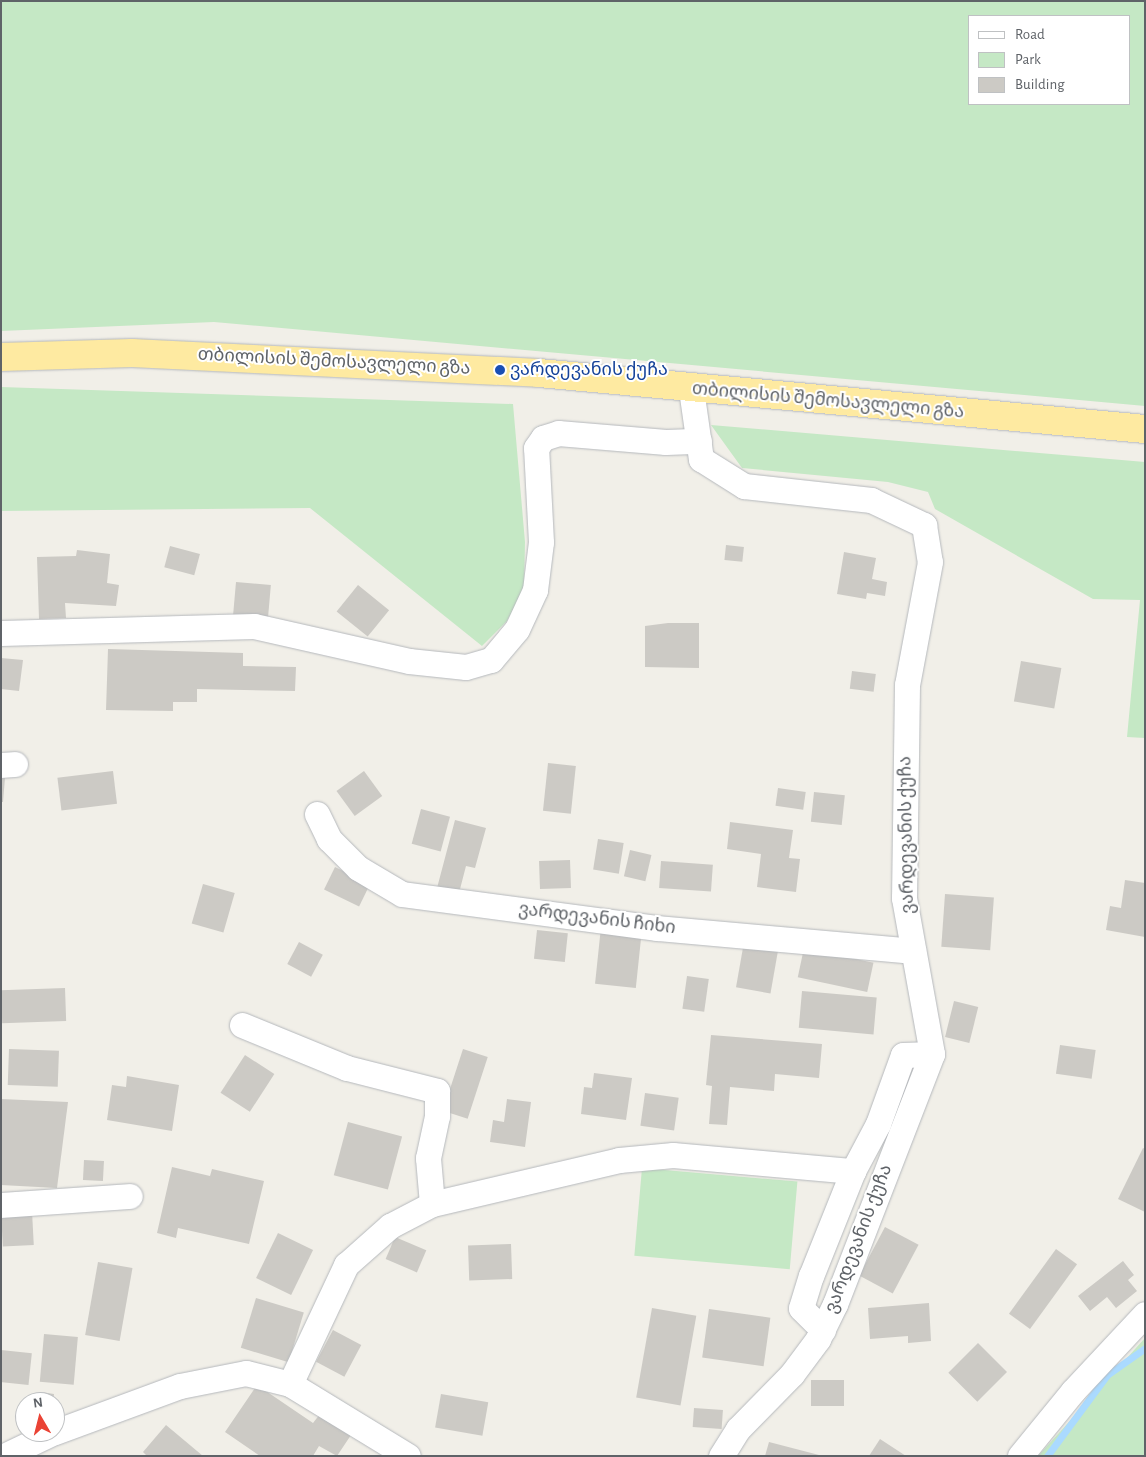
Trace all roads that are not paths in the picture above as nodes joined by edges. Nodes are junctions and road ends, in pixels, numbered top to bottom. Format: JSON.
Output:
{"nodes":[{"id":1,"x":1,"y":357,"type":"edge"},
{"id":2,"x":691,"y":389,"type":"junction"},
{"id":3,"x":1145,"y":428,"type":"edge"},
{"id":4,"x":699,"y":441,"type":"junction"},
{"id":5,"x":1,"y":633,"type":"edge"},
{"id":6,"x":317,"y":814,"type":"dead end"},
{"id":7,"x":913,"y":951,"type":"junction"},
{"id":8,"x":242,"y":1026,"type":"dead end"},
{"id":9,"x":932,"y":1054,"type":"junction"},
{"id":10,"x":853,"y":1171,"type":"junction"},
{"id":11,"x":130,"y":1196,"type":"dead end"},
{"id":12,"x":432,"y":1204,"type":"junction"},
{"id":13,"x":1,"y":1205,"type":"edge"},
{"id":14,"x":1145,"y":1314,"type":"edge"},
{"id":15,"x":823,"y":1330,"type":"junction"},
{"id":16,"x":290,"y":1384,"type":"junction"},
{"id":17,"x":65,"y":1428,"type":"edge"},
{"id":18,"x":34,"y":1442,"type":"edge"},
{"id":19,"x":4,"y":1456,"type":"edge"},
{"id":20,"x":408,"y":1456,"type":"edge"},
{"id":21,"x":721,"y":1456,"type":"edge"},
{"id":22,"x":1020,"y":1456,"type":"edge"}],
"edges":[{"from":1,"to":2,"type":"highway","name":"თბილისის შემოსავლელი გზა"},
{"from":2,"to":3,"type":"highway","name":"თბილისის შემოსავლელი გზა"},
{"from":2,"to":4,"type":"street","name":"ვარდევანის ქუჩა"},
{"from":4,"to":5,"type":"street"},
{"from":4,"to":7,"type":"street","name":"ვარდევანის ქუჩა"},
{"from":6,"to":7,"type":"street","name":"ვარდევანის ჩიხი"},
{"from":7,"to":9,"type":"street","name":"ვარდევანის ქუჩა"},
{"from":8,"to":12,"type":"street"},
{"from":9,"to":10,"type":"street"},
{"from":9,"to":15,"type":"street","name":"ვარდევანის ქუჩა"},
{"from":10,"to":12,"type":"street"},
{"from":10,"to":15,"type":"street"},
{"from":11,"to":13,"type":"street"},
{"from":12,"to":16,"type":"street"},
{"from":14,"to":22,"type":"street"},
{"from":15,"to":21,"type":"street","name":"ვარდევანის ქუჩა"},
{"from":16,"to":17,"type":"street"},
{"from":16,"to":20,"type":"street"},
{"from":18,"to":19,"type":"street"}]}
